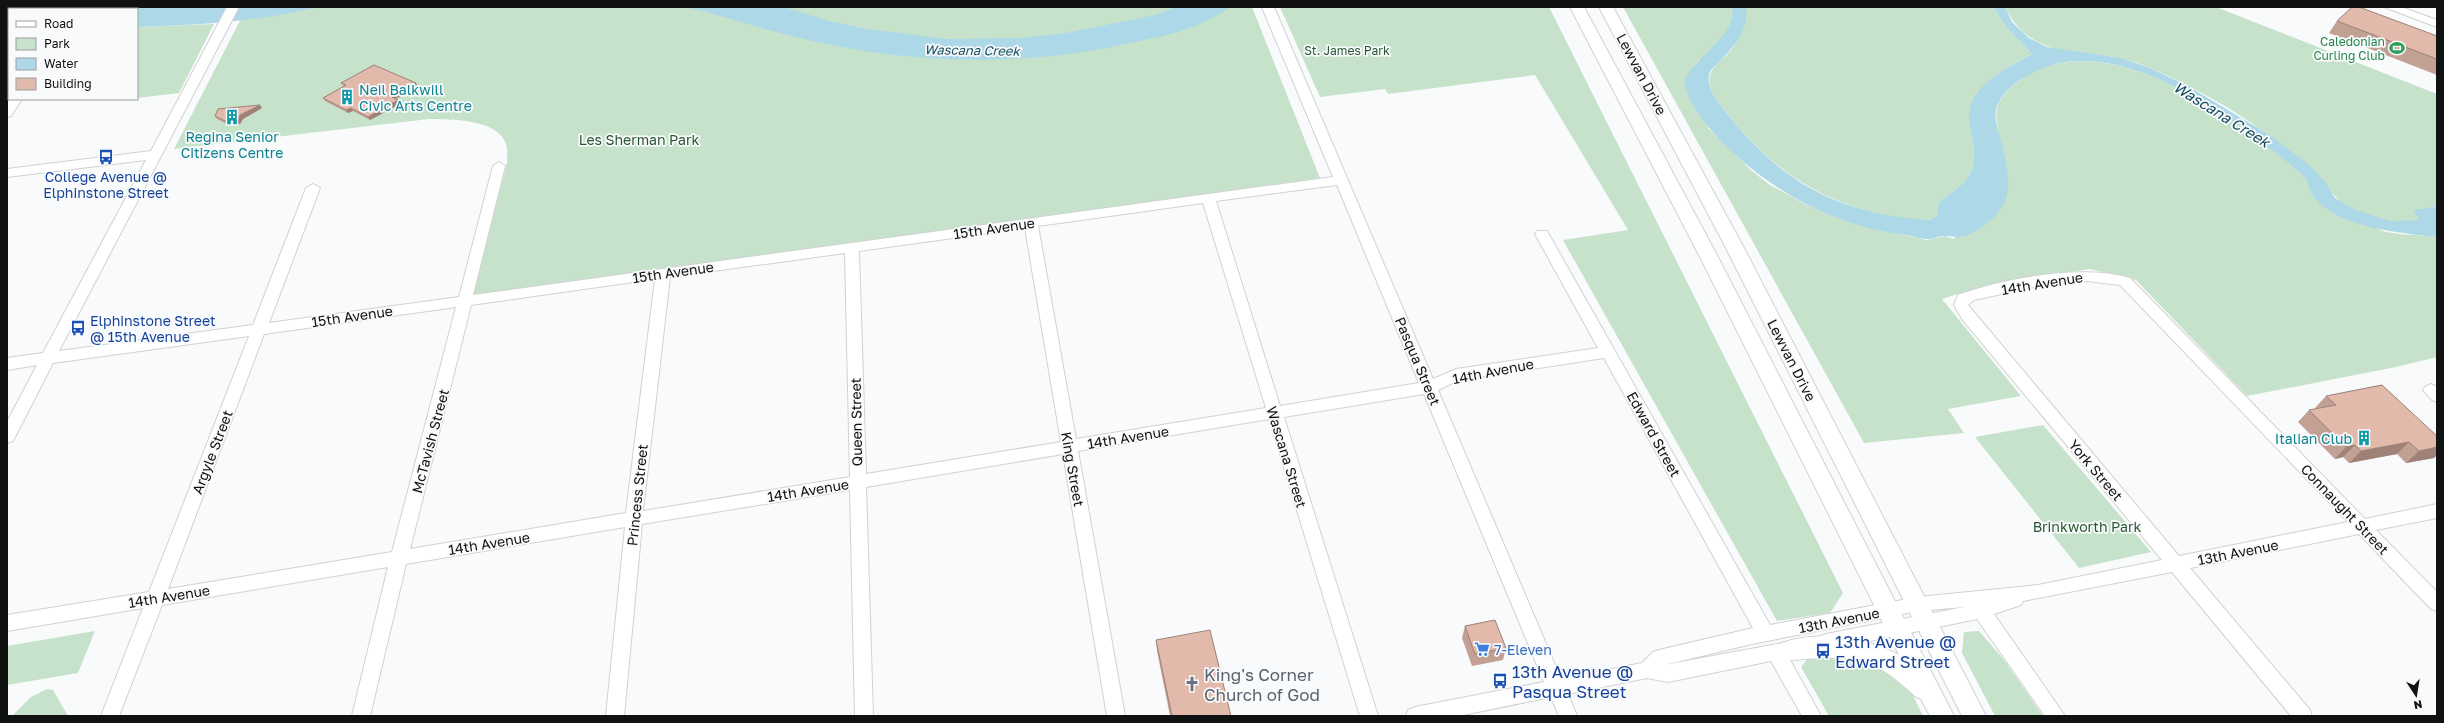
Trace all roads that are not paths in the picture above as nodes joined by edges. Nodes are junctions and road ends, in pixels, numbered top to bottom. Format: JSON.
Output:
{"nodes":[{"id":1,"x":233,"y":7,"type":"edge"},
{"id":2,"x":1577,"y":7,"type":"edge"},
{"id":3,"x":1606,"y":7,"type":"edge"},
{"id":4,"x":2390,"y":7,"type":"edge"},
{"id":5,"x":1269,"y":10,"type":"edge"},
{"id":6,"x":2437,"y":24,"type":"edge"},
{"id":7,"x":15,"y":100,"type":"edge"},
{"id":8,"x":7,"y":113,"type":"edge"},
{"id":9,"x":155,"y":155,"type":"junction"},
{"id":10,"x":499,"y":166,"type":"dead end"},
{"id":11,"x":7,"y":173,"type":"edge"},
{"id":12,"x":1340,"y":180,"type":"junction"},
{"id":13,"x":313,"y":188,"type":"dead end"},
{"id":14,"x":1208,"y":198,"type":"junction"},
{"id":15,"x":1031,"y":222,"type":"junction"},
{"id":16,"x":1542,"y":234,"type":"dead end"},
{"id":17,"x":852,"y":247,"type":"junction"},
{"id":18,"x":663,"y":274,"type":"junction"},
{"id":19,"x":2136,"y":292,"type":"joint"},
{"id":20,"x":466,"y":301,"type":"junction"},
{"id":21,"x":1967,"y":315,"type":"joint"},
{"id":22,"x":259,"y":329,"type":"junction"},
{"id":23,"x":1608,"y":352,"type":"junction"},
{"id":24,"x":48,"y":358,"type":"junction"},
{"id":25,"x":7,"y":364,"type":"edge"},
{"id":26,"x":1429,"y":387,"type":"junction"},
{"id":27,"x":1273,"y":413,"type":"junction"},
{"id":28,"x":7,"y":437,"type":"edge"},
{"id":29,"x":1069,"y":447,"type":"junction"},
{"id":30,"x":857,"y":482,"type":"junction"},
{"id":31,"x":2437,"y":512,"type":"edge"},
{"id":32,"x":634,"y":519,"type":"junction"},
{"id":33,"x":2361,"y":527,"type":"junction"},
{"id":34,"x":399,"y":558,"type":"junction"},
{"id":35,"x":2175,"y":564,"type":"junction"},
{"id":36,"x":2038,"y":592,"type":"junction"},
{"id":37,"x":155,"y":599,"type":"junction"},
{"id":38,"x":2437,"y":604,"type":"edge"},
{"id":39,"x":1981,"y":611,"type":"junction"},
{"id":40,"x":1923,"y":613,"type":"junction"},
{"id":41,"x":1893,"y":619,"type":"junction"},
{"id":42,"x":7,"y":623,"type":"edge"},
{"id":43,"x":1766,"y":634,"type":"junction"},
{"id":44,"x":1783,"y":651,"type":"junction"},
{"id":45,"x":1647,"y":670,"type":"junction"},
{"id":46,"x":1556,"y":688,"type":"junction"},
{"id":47,"x":1938,"y":708,"type":"edge"},
{"id":48,"x":110,"y":716,"type":"edge"},
{"id":49,"x":361,"y":716,"type":"edge"},
{"id":50,"x":615,"y":716,"type":"edge"},
{"id":51,"x":864,"y":716,"type":"edge"},
{"id":52,"x":1116,"y":716,"type":"edge"},
{"id":53,"x":1369,"y":716,"type":"edge"},
{"id":54,"x":1415,"y":716,"type":"edge"},
{"id":55,"x":1568,"y":716,"type":"edge"},
{"id":56,"x":1812,"y":716,"type":"edge"},
{"id":57,"x":1974,"y":716,"type":"edge"},
{"id":58,"x":2056,"y":716,"type":"edge"},
{"id":59,"x":2303,"y":716,"type":"edge"}],
"edges":[{"from":1,"to":9,"type":"street"},
{"from":2,"to":41,"type":"main road","name":"Lewvan Drive"},
{"from":3,"to":40,"type":"main road","name":"Lewvan Drive"},
{"from":4,"to":6,"type":"street"},
{"from":5,"to":12,"type":"street","name":"Pasqua Street"},
{"from":7,"to":8,"type":"street"},
{"from":9,"to":11,"type":"street"},
{"from":9,"to":24,"type":"street"},
{"from":10,"to":20,"type":"street","name":"McTavish Street"},
{"from":12,"to":14,"type":"street","name":"15th Avenue"},
{"from":12,"to":26,"type":"street","name":"Pasqua Street"},
{"from":13,"to":22,"type":"street","name":"Argyle Street"},
{"from":14,"to":15,"type":"street","name":"15th Avenue"},
{"from":14,"to":27,"type":"street","name":"Wascana Street"},
{"from":15,"to":17,"type":"street","name":"15th Avenue"},
{"from":15,"to":29,"type":"street","name":"King Street"},
{"from":16,"to":23,"type":"street","name":"Edward Street"},
{"from":17,"to":18,"type":"street","name":"15th Avenue"},
{"from":17,"to":30,"type":"street","name":"Queen Street"},
{"from":18,"to":20,"type":"street","name":"15th Avenue"},
{"from":18,"to":32,"type":"street","name":"Princess Street"},
{"from":19,"to":21,"type":"street","name":"14th Avenue"},
{"from":19,"to":33,"type":"street","name":"Connaught Street"},
{"from":20,"to":22,"type":"street","name":"15th Avenue"},
{"from":20,"to":34,"type":"street","name":"McTavish Street"},
{"from":21,"to":35,"type":"street","name":"York Street"},
{"from":22,"to":24,"type":"street","name":"15th Avenue"},
{"from":22,"to":37,"type":"street","name":"Argyle Street"},
{"from":23,"to":26,"type":"street","name":"14th Avenue"},
{"from":23,"to":43,"type":"street","name":"Edward Street"},
{"from":24,"to":25,"type":"street","name":"15th Avenue"},
{"from":24,"to":28,"type":"street"},
{"from":26,"to":27,"type":"street","name":"14th Avenue"},
{"from":26,"to":46,"type":"street","name":"Pasqua Street"},
{"from":27,"to":29,"type":"street","name":"14th Avenue"},
{"from":27,"to":53,"type":"street","name":"Wascana Street"},
{"from":29,"to":30,"type":"street","name":"14th Avenue"},
{"from":29,"to":52,"type":"street","name":"King Street"},
{"from":30,"to":32,"type":"street","name":"14th Avenue"},
{"from":30,"to":51,"type":"street","name":"Queen Street"},
{"from":31,"to":33,"type":"street","name":"13th Avenue"},
{"from":32,"to":34,"type":"street","name":"14th Avenue"},
{"from":32,"to":50,"type":"street","name":"Princess Street"},
{"from":33,"to":35,"type":"street","name":"13th Avenue"},
{"from":33,"to":38,"type":"street","name":"Connaught Street"},
{"from":34,"to":37,"type":"street","name":"14th Avenue"},
{"from":34,"to":49,"type":"street","name":"McTavish Street"},
{"from":35,"to":36,"type":"street","name":"13th Avenue"},
{"from":35,"to":59,"type":"street","name":"York Street"},
{"from":36,"to":39,"type":"street","name":"13th Avenue"},
{"from":36,"to":40,"type":"street","name":"13th Avenue"},
{"from":37,"to":42,"type":"street","name":"14th Avenue"},
{"from":37,"to":48,"type":"street","name":"Argyle Street"},
{"from":39,"to":40,"type":"street","name":"13th Avenue"},
{"from":39,"to":58,"type":"street"},
{"from":40,"to":41,"type":"street","name":"13th Avenue"},
{"from":40,"to":57,"type":"main road","name":"Lewvan Drive"},
{"from":41,"to":43,"type":"street","name":"13th Avenue"},
{"from":41,"to":44,"type":"street","name":"13th Avenue"},
{"from":41,"to":47,"type":"main road","name":"Lewvan Drive"},
{"from":43,"to":45,"type":"street","name":"13th Avenue"},
{"from":44,"to":45,"type":"street","name":"13th Avenue"},
{"from":44,"to":47,"type":"main road"},
{"from":44,"to":56,"type":"street"},
{"from":45,"to":46,"type":"street","name":"13th Avenue"},
{"from":46,"to":54,"type":"street","name":"13th Avenue"},
{"from":46,"to":55,"type":"street","name":"Pasqua Street"}]}
